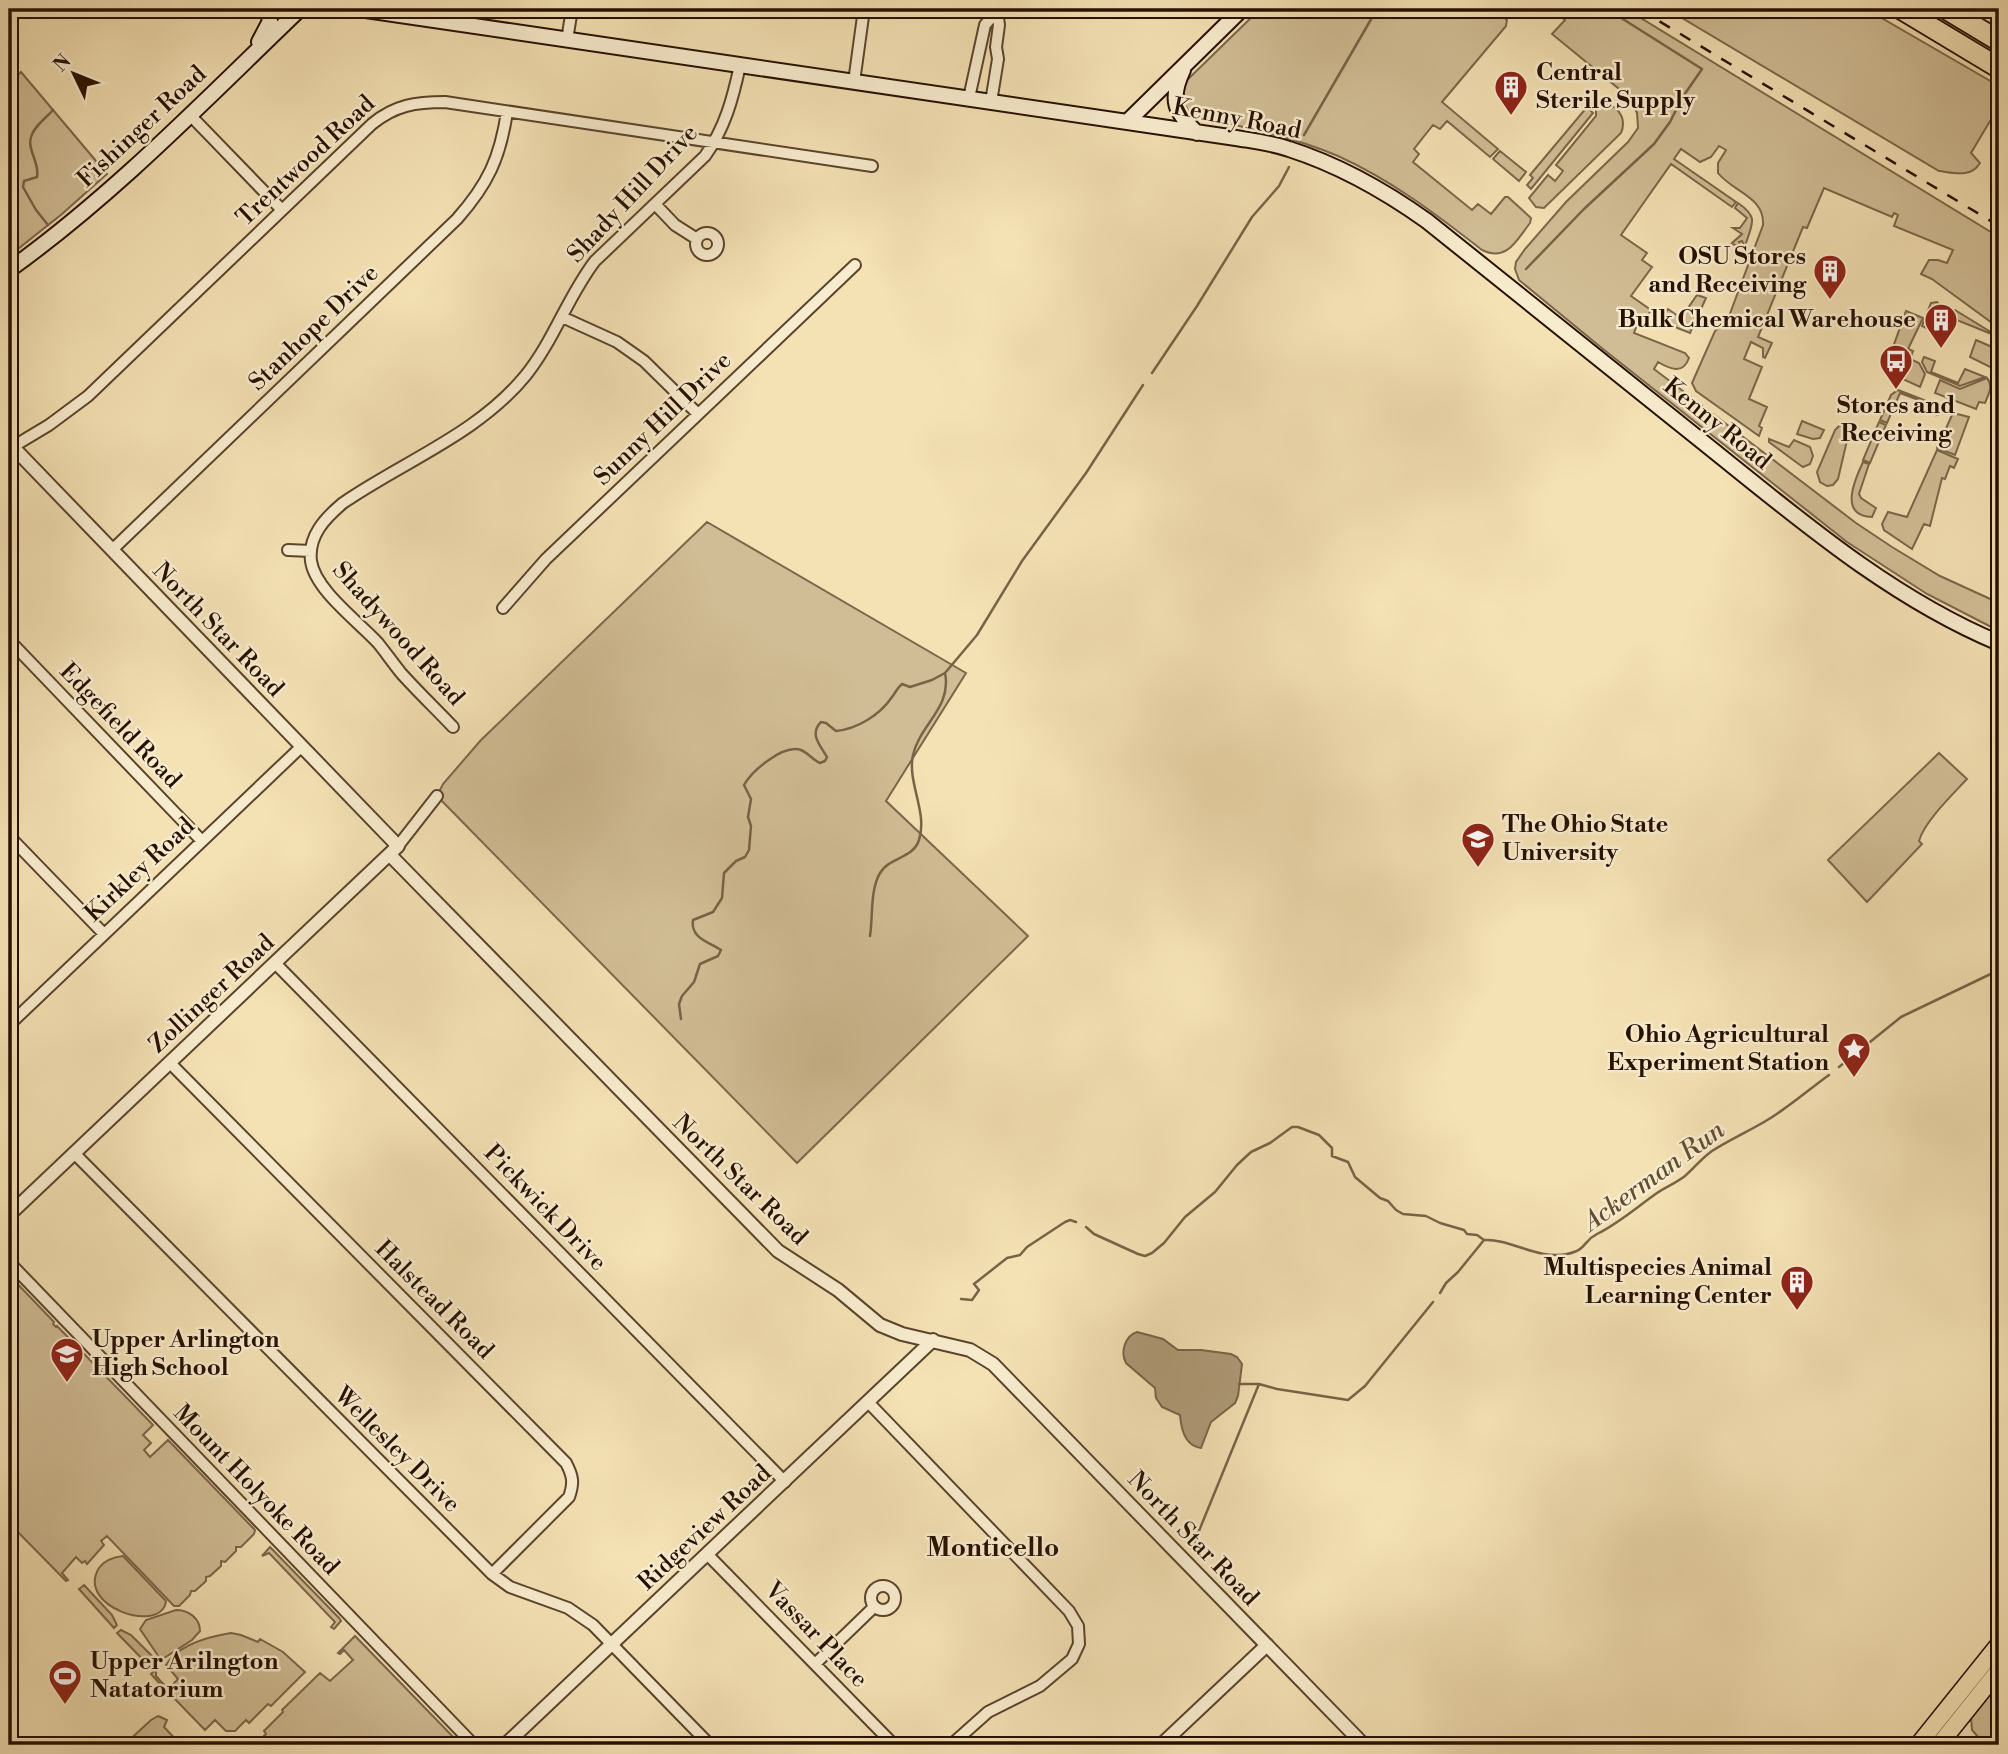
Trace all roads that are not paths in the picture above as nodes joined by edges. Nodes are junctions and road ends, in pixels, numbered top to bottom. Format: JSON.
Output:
{"nodes":[{"id":1,"x":267,"y":9,"type":"edge"},
{"id":2,"x":300,"y":9,"type":"edge"},
{"id":3,"x":359,"y":9,"type":"edge"},
{"id":4,"x":572,"y":9,"type":"edge"},
{"id":5,"x":864,"y":9,"type":"edge"},
{"id":6,"x":1242,"y":9,"type":"edge"},
{"id":7,"x":1892,"y":9,"type":"edge"},
{"id":8,"x":1900,"y":9,"type":"edge"},
{"id":9,"x":998,"y":10,"type":"edge"},
{"id":10,"x":1950,"y":11,"type":"edge"},
{"id":11,"x":1944,"y":34,"type":"junction"},
{"id":12,"x":567,"y":40,"type":"junction"},
{"id":13,"x":1999,"y":41,"type":"edge"},
{"id":14,"x":250,"y":57,"type":"junction"},
{"id":15,"x":1188,"y":61,"type":"junction"},
{"id":16,"x":740,"y":65,"type":"junction"},
{"id":17,"x":1999,"y":68,"type":"edge"},
{"id":18,"x":854,"y":82,"type":"junction"},
{"id":19,"x":969,"y":98,"type":"junction"},
{"id":20,"x":991,"y":102,"type":"junction"},
{"id":21,"x":507,"y":112,"type":"junction"},
{"id":22,"x":190,"y":115,"type":"junction"},
{"id":23,"x":1126,"y":122,"type":"junction"},
{"id":24,"x":1197,"y":133,"type":"junction"},
{"id":25,"x":715,"y":142,"type":"junction"},
{"id":26,"x":872,"y":166,"type":"dead end"},
{"id":27,"x":655,"y":204,"type":"junction"},
{"id":28,"x":282,"y":210,"type":"junction"},
{"id":29,"x":697,"y":239,"type":"dead end"},
{"id":30,"x":855,"y":265,"type":"dead end"},
{"id":31,"x":9,"y":270,"type":"edge"},
{"id":32,"x":562,"y":317,"type":"junction"},
{"id":33,"x":698,"y":415,"type":"junction"},
{"id":34,"x":10,"y":446,"type":"edge"},
{"id":35,"x":318,"y":529,"type":"joint"},
{"id":36,"x":112,"y":550,"type":"junction"},
{"id":37,"x":288,"y":550,"type":"dead end"},
{"id":38,"x":311,"y":551,"type":"junction"},
{"id":39,"x":503,"y":608,"type":"dead end"},
{"id":40,"x":9,"y":640,"type":"edge"},
{"id":41,"x":1999,"y":643,"type":"edge"},
{"id":42,"x":453,"y":727,"type":"dead end"},
{"id":43,"x":301,"y":747,"type":"junction"},
{"id":44,"x":437,"y":796,"type":"dead end"},
{"id":45,"x":9,"y":836,"type":"edge"},
{"id":46,"x":202,"y":841,"type":"junction"},
{"id":47,"x":394,"y":850,"type":"junction"},
{"id":48,"x":104,"y":934,"type":"junction"},
{"id":49,"x":275,"y":963,"type":"junction"},
{"id":50,"x":9,"y":1025,"type":"edge"},
{"id":51,"x":170,"y":1063,"type":"junction"},
{"id":52,"x":74,"y":1153,"type":"junction"},
{"id":53,"x":9,"y":1215,"type":"edge"},
{"id":54,"x":9,"y":1262,"type":"edge"},
{"id":55,"x":933,"y":1340,"type":"junction"},
{"id":56,"x":868,"y":1402,"type":"junction"},
{"id":57,"x":785,"y":1482,"type":"junction"},
{"id":58,"x":708,"y":1555,"type":"junction"},
{"id":59,"x":492,"y":1574,"type":"junction"},
{"id":60,"x":874,"y":1607,"type":"dead end"},
{"id":61,"x":1999,"y":1644,"type":"edge"},
{"id":62,"x":612,"y":1645,"type":"junction"},
{"id":63,"x":1267,"y":1645,"type":"junction"},
{"id":64,"x":815,"y":1664,"type":"junction"},
{"id":65,"x":1999,"y":1670,"type":"edge"},
{"id":66,"x":474,"y":1745,"type":"edge"},
{"id":67,"x":505,"y":1745,"type":"edge"},
{"id":68,"x":710,"y":1745,"type":"edge"},
{"id":69,"x":894,"y":1745,"type":"edge"},
{"id":70,"x":951,"y":1745,"type":"edge"},
{"id":71,"x":1161,"y":1745,"type":"edge"},
{"id":72,"x":1364,"y":1745,"type":"edge"},
{"id":73,"x":1918,"y":1745,"type":"edge"},
{"id":74,"x":1939,"y":1745,"type":"edge"}],
"edges":[{"from":1,"to":14,"type":"main road"},
{"from":2,"to":14,"type":"main road","name":"Fishinger Road"},
{"from":3,"to":12,"type":"main road","name":"Kenny Road"},
{"from":4,"to":12,"type":"street"},
{"from":5,"to":18,"type":"street"},
{"from":6,"to":15,"type":"main road"},
{"from":7,"to":11,"type":"highway"},
{"from":8,"to":11,"type":"highway"},
{"from":9,"to":19,"type":"street"},
{"from":9,"to":20,"type":"street"},
{"from":10,"to":13,"type":"highway"},
{"from":11,"to":17,"type":"highway"},
{"from":12,"to":16,"type":"main road","name":"Kenny Road"},
{"from":14,"to":22,"type":"main road","name":"Fishinger Road"},
{"from":15,"to":23,"type":"main road"},
{"from":15,"to":24,"type":"main road"},
{"from":16,"to":18,"type":"main road","name":"Kenny Road"},
{"from":16,"to":25,"type":"street","name":"Shady Hill Drive"},
{"from":18,"to":19,"type":"main road","name":"Kenny Road"},
{"from":19,"to":20,"type":"main road","name":"Kenny Road"},
{"from":20,"to":23,"type":"main road","name":"Kenny Road"},
{"from":21,"to":25,"type":"street","name":"Trentwood Road"},
{"from":21,"to":28,"type":"street","name":"Trentwood Road"},
{"from":21,"to":36,"type":"street","name":"Stanhope Drive"},
{"from":22,"to":28,"type":"street"},
{"from":22,"to":31,"type":"main road","name":"Fishinger Road"},
{"from":23,"to":24,"type":"main road","name":"Kenny Road"},
{"from":24,"to":41,"type":"main road","name":"Kenny Road"},
{"from":25,"to":26,"type":"street","name":"Trentwood Road"},
{"from":25,"to":27,"type":"street","name":"Shady Hill Drive"},
{"from":27,"to":29,"type":"street"},
{"from":27,"to":32,"type":"street","name":"Shady Hill Drive"},
{"from":28,"to":34,"type":"street","name":"Trentwood Road"},
{"from":30,"to":33,"type":"street","name":"Sunny Hill Drive"},
{"from":32,"to":33,"type":"street"},
{"from":32,"to":35,"type":"street","name":"Shady Hill Drive"},
{"from":33,"to":39,"type":"street","name":"Sunny Hill Drive"},
{"from":34,"to":36,"type":"street","name":"North Star Road"},
{"from":35,"to":38,"type":"street","name":"Shadywood Road"},
{"from":36,"to":43,"type":"street","name":"North Star Road"},
{"from":37,"to":38,"type":"street"},
{"from":38,"to":42,"type":"street","name":"Shadywood Road"},
{"from":40,"to":46,"type":"street","name":"Edgefield Road"},
{"from":43,"to":46,"type":"street","name":"Kirkley Road"},
{"from":43,"to":47,"type":"street","name":"North Star Road"},
{"from":44,"to":47,"type":"street","name":"Zollinger Road"},
{"from":45,"to":48,"type":"street"},
{"from":46,"to":48,"type":"street","name":"Kirkley Road"},
{"from":47,"to":49,"type":"street","name":"Zollinger Road"},
{"from":47,"to":55,"type":"street","name":"North Star Road"},
{"from":48,"to":50,"type":"street","name":"Kirkley Road"},
{"from":49,"to":51,"type":"street","name":"Zollinger Road"},
{"from":49,"to":57,"type":"street","name":"Pickwick Drive"},
{"from":51,"to":52,"type":"street","name":"Zollinger Road"},
{"from":51,"to":59,"type":"street","name":"Halstead Road"},
{"from":52,"to":53,"type":"street","name":"Zollinger Road"},
{"from":52,"to":59,"type":"street","name":"Wellesley Drive"},
{"from":54,"to":66,"type":"street","name":"Mount Holyoke Road"},
{"from":55,"to":56,"type":"street","name":"Ridgeview Road"},
{"from":55,"to":63,"type":"street","name":"North Star Road"},
{"from":56,"to":57,"type":"street","name":"Ridgeview Road"},
{"from":56,"to":70,"type":"street"},
{"from":57,"to":58,"type":"street","name":"Ridgeview Road"},
{"from":58,"to":62,"type":"street","name":"Ridgeview Road"},
{"from":58,"to":64,"type":"street","name":"Vassar Place"},
{"from":59,"to":62,"type":"street","name":"Wellesley Drive"},
{"from":60,"to":64,"type":"street"},
{"from":61,"to":73,"type":"main road"},
{"from":62,"to":67,"type":"street","name":"Ridgeview Road"},
{"from":62,"to":68,"type":"street","name":"Wellesley Drive"},
{"from":63,"to":71,"type":"street"},
{"from":63,"to":72,"type":"street","name":"North Star Road"},
{"from":64,"to":69,"type":"street","name":"Vassar Place"},
{"from":65,"to":74,"type":"main road"}]}
